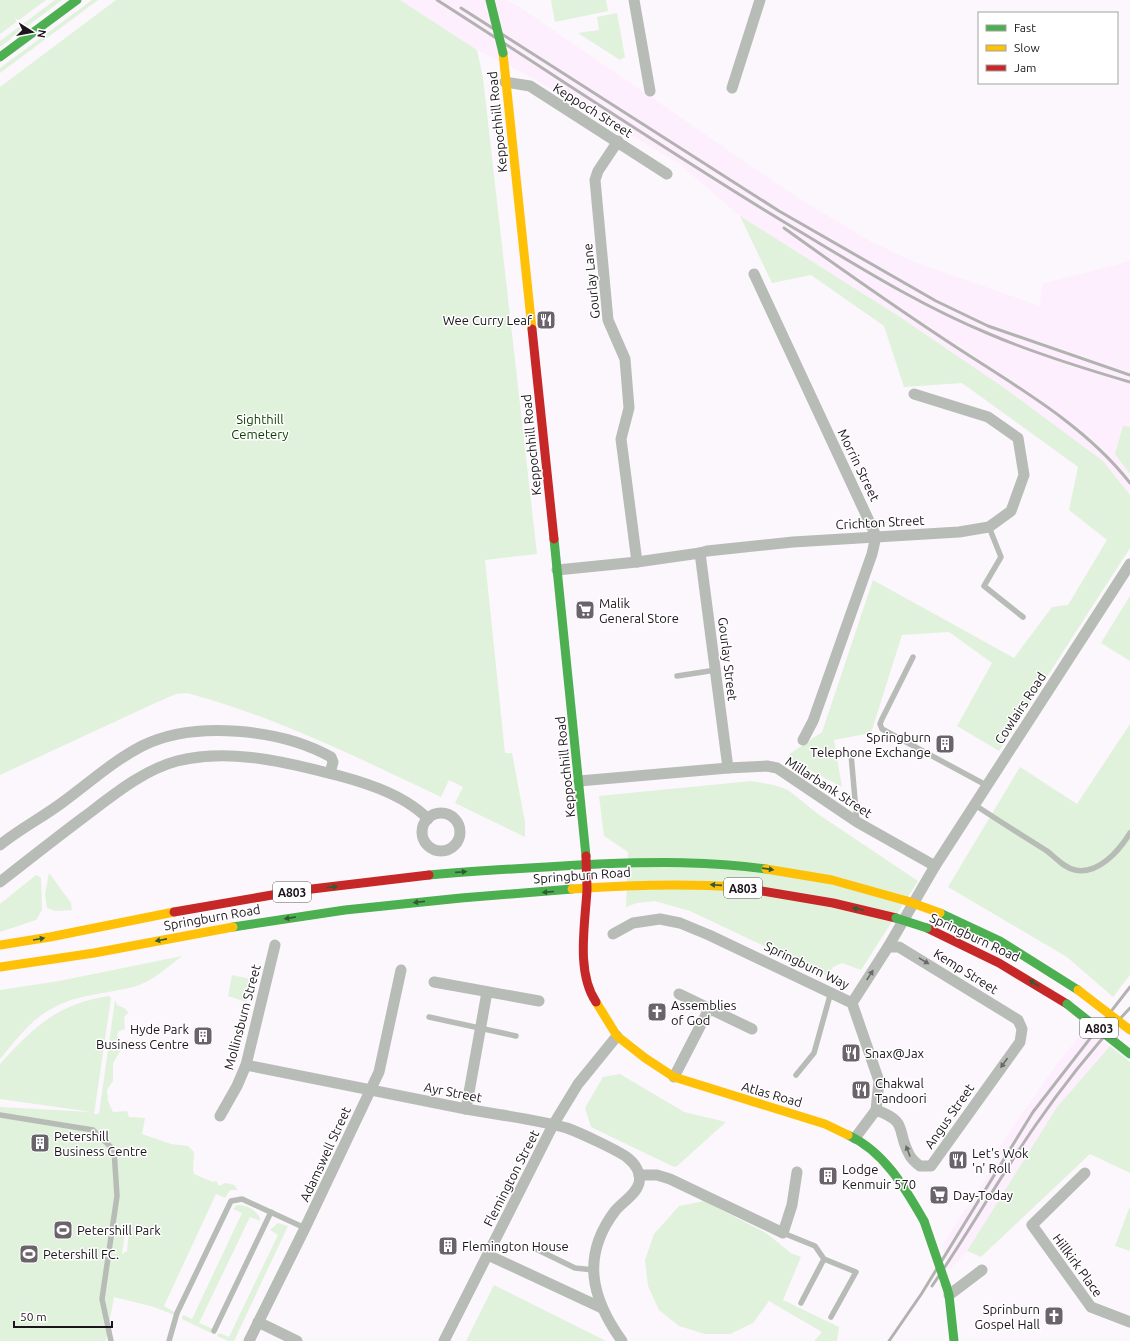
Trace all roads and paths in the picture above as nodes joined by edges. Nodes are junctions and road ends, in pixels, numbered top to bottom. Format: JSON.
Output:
{"nodes":[{"id":1,"x":77,"y":0,"type":"edge"},
{"id":2,"x":490,"y":0,"type":"edge"},
{"id":3,"x":634,"y":0,"type":"edge"},
{"id":4,"x":760,"y":0,"type":"edge"},
{"id":5,"x":0,"y":57,"type":"edge"},
{"id":6,"x":506,"y":82,"type":"junction"},
{"id":7,"x":732,"y":88,"type":"dead end"},
{"id":8,"x":650,"y":91,"type":"dead end"},
{"id":9,"x":618,"y":141,"type":"junction"},
{"id":10,"x":664,"y":172,"type":"dead end"},
{"id":11,"x":754,"y":274,"type":"dead end"},
{"id":12,"x":914,"y":394,"type":"dead end"},
{"id":13,"x":989,"y":527,"type":"junction"},
{"id":14,"x":876,"y":536,"type":"junction"},
{"id":15,"x":700,"y":553,"type":"junction"},
{"id":16,"x":637,"y":562,"type":"junction"},
{"id":17,"x":1130,"y":564,"type":"edge"},
{"id":18,"x":557,"y":570,"type":"junction"},
{"id":19,"x":1022,"y":617,"type":"dead end"},
{"id":20,"x":913,"y":657,"type":"dead end"},
{"id":21,"x":716,"y":670,"type":"junction"},
{"id":22,"x":677,"y":676,"type":"dead end"},
{"id":23,"x":803,"y":740,"type":"dead end"},
{"id":24,"x":851,"y":754,"type":"dead end"},
{"id":25,"x":728,"y":768,"type":"junction"},
{"id":26,"x":330,"y":773,"type":"junction"},
{"id":27,"x":580,"y":781,"type":"junction"},
{"id":28,"x":986,"y":785,"type":"junction"},
{"id":29,"x":975,"y":805,"type":"junction"},
{"id":30,"x":428,"y":819,"type":"dead end"},
{"id":31,"x":856,"y":822,"type":"junction"},
{"id":32,"x":1130,"y":833,"type":"edge"},
{"id":33,"x":0,"y":845,"type":"edge"},
{"id":34,"x":587,"y":865,"type":"junction"},
{"id":35,"x":935,"y":866,"type":"junction"},
{"id":36,"x":0,"y":882,"type":"edge"},
{"id":37,"x":587,"y":888,"type":"junction"},
{"id":38,"x":613,"y":934,"type":"dead end"},
{"id":39,"x":0,"y":945,"type":"edge"},
{"id":40,"x":275,"y":945,"type":"dead end"},
{"id":41,"x":888,"y":947,"type":"junction"},
{"id":42,"x":0,"y":967,"type":"edge"},
{"id":43,"x":402,"y":970,"type":"dead end"},
{"id":44,"x":434,"y":982,"type":"dead end"},
{"id":45,"x":487,"y":992,"type":"junction"},
{"id":46,"x":831,"y":992,"type":"junction"},
{"id":47,"x":679,"y":994,"type":"dead end"},
{"id":48,"x":539,"y":1001,"type":"dead end"},
{"id":49,"x":852,"y":1003,"type":"junction"},
{"id":50,"x":709,"y":1009,"type":"junction"},
{"id":51,"x":430,"y":1017,"type":"dead end"},
{"id":52,"x":480,"y":1029,"type":"junction"},
{"id":53,"x":752,"y":1029,"type":"dead end"},
{"id":54,"x":1022,"y":1029,"type":"joint"},
{"id":55,"x":1130,"y":1030,"type":"edge"},
{"id":56,"x":516,"y":1036,"type":"dead end"},
{"id":57,"x":617,"y":1036,"type":"junction"},
{"id":58,"x":1130,"y":1054,"type":"edge"},
{"id":59,"x":246,"y":1065,"type":"junction"},
{"id":60,"x":796,"y":1075,"type":"dead end"},
{"id":61,"x":674,"y":1077,"type":"junction"},
{"id":62,"x":371,"y":1090,"type":"junction"},
{"id":63,"x":466,"y":1109,"type":"junction"},
{"id":64,"x":876,"y":1110,"type":"junction"},
{"id":65,"x":0,"y":1115,"type":"edge"},
{"id":66,"x":220,"y":1116,"type":"dead end"},
{"id":67,"x":553,"y":1125,"type":"junction"},
{"id":68,"x":855,"y":1138,"type":"junction"},
{"id":69,"x":797,"y":1172,"type":"dead end"},
{"id":70,"x":1085,"y":1173,"type":"dead end"},
{"id":71,"x":639,"y":1175,"type":"junction"},
{"id":72,"x":272,"y":1212,"type":"junction"},
{"id":73,"x":305,"y":1228,"type":"junction"},
{"id":74,"x":783,"y":1234,"type":"junction"},
{"id":75,"x":536,"y":1249,"type":"dead end"},
{"id":76,"x":488,"y":1255,"type":"junction"},
{"id":77,"x":824,"y":1259,"type":"junction"},
{"id":78,"x":594,"y":1270,"type":"junction"},
{"id":79,"x":982,"y":1270,"type":"dead end"},
{"id":80,"x":947,"y":1290,"type":"junction"},
{"id":81,"x":801,"y":1303,"type":"dead end"},
{"id":82,"x":602,"y":1308,"type":"junction"},
{"id":83,"x":831,"y":1317,"type":"dead end"},
{"id":84,"x":258,"y":1322,"type":"junction"},
{"id":85,"x":1130,"y":1322,"type":"edge"},
{"id":86,"x":214,"y":1331,"type":"dead end"},
{"id":87,"x":111,"y":1341,"type":"edge"},
{"id":88,"x":169,"y":1341,"type":"edge"},
{"id":89,"x":249,"y":1341,"type":"edge"},
{"id":90,"x":297,"y":1341,"type":"edge"},
{"id":91,"x":445,"y":1341,"type":"edge"},
{"id":92,"x":622,"y":1341,"type":"edge"},
{"id":93,"x":954,"y":1341,"type":"edge"}],
"edges":[{"from":1,"to":5,"type":"main road"},
{"from":2,"to":6,"type":"main road","name":"Keppochhill Road","bridge":true},
{"from":3,"to":8,"type":"street"},
{"from":4,"to":7,"type":"street"},
{"from":6,"to":9,"type":"street","name":"Keppoch Street"},
{"from":6,"to":18,"type":"main road","name":"Keppochhill Road"},
{"from":9,"to":10,"type":"street","name":"Keppoch Street"},
{"from":9,"to":16,"type":"street","name":"Gourlay Lane"},
{"from":11,"to":14,"type":"street","name":"Morrin Street"},
{"from":12,"to":13,"type":"street","name":"Crichton Street"},
{"from":13,"to":14,"type":"street","name":"Crichton Street"},
{"from":13,"to":19,"type":"lane"},
{"from":14,"to":15,"type":"street","name":"Crichton Street"},
{"from":14,"to":23,"type":"street"},
{"from":15,"to":16,"type":"street","name":"Crichton Street"},
{"from":15,"to":21,"type":"street","name":"Gourlay Street"},
{"from":16,"to":18,"type":"street","name":"Crichton Street"},
{"from":17,"to":28,"type":"street","name":"Cowlairs Road"},
{"from":18,"to":27,"type":"main road","name":"Keppochhill Road"},
{"from":20,"to":28,"type":"lane"},
{"from":21,"to":22,"type":"lane"},
{"from":21,"to":25,"type":"street","name":"Gourlay Street"},
{"from":24,"to":31,"type":"lane"},
{"from":25,"to":27,"type":"street","name":"Millarbank Street"},
{"from":25,"to":31,"type":"street","name":"Millarbank Street"},
{"from":26,"to":30,"type":"street"},
{"from":26,"to":33,"type":"street"},
{"from":26,"to":36,"type":"street"},
{"from":27,"to":34,"type":"main road","name":"Keppochhill Road"},
{"from":28,"to":29,"type":"street","name":"Cowlairs Road"},
{"from":29,"to":32,"type":"lane"},
{"from":29,"to":35,"type":"street","name":"Cowlairs Road"},
{"from":31,"to":35,"type":"street","name":"Millarbank Street"},
{"from":34,"to":37,"type":"main road","name":"Keppochhill Road"},
{"from":39,"to":34,"type":"main road","name":"Springburn Road","number":"A803","one_way":true},
{"from":34,"to":55,"type":"main road","name":"Springburn Road","number":"A803","one_way":true,"bridge":true},
{"from":35,"to":41,"type":"street","name":"Cowlairs Road"},
{"from":37,"to":42,"type":"main road","name":"Springburn Road","number":"A803","one_way":true},
{"from":37,"to":57,"type":"main road","name":"Atlas Road"},
{"from":58,"to":37,"type":"main road","name":"Springburn Road","number":"A803","one_way":true,"bridge":true},
{"from":38,"to":46,"type":"street","name":"Springburn Way"},
{"from":40,"to":59,"type":"street","name":"Mollinsburn Street"},
{"from":49,"to":41,"type":"street","one_way":true},
{"from":41,"to":54,"type":"street","name":"Kemp Street","one_way":true},
{"from":43,"to":62,"type":"street","name":"Adamswell Street"},
{"from":44,"to":45,"type":"street"},
{"from":45,"to":48,"type":"street"},
{"from":45,"to":52,"type":"street"},
{"from":46,"to":49,"type":"street","name":"Springburn Way"},
{"from":46,"to":60,"type":"lane"},
{"from":47,"to":50,"type":"street"},
{"from":49,"to":64,"type":"street","name":"Springburn Way"},
{"from":50,"to":53,"type":"street"},
{"from":50,"to":61,"type":"street"},
{"from":51,"to":52,"type":"lane"},
{"from":52,"to":56,"type":"lane"},
{"from":52,"to":63,"type":"street"},
{"from":54,"to":64,"type":"street","name":"Angus Street","one_way":true},
{"from":57,"to":61,"type":"main road","name":"Atlas Road"},
{"from":57,"to":67,"type":"street","name":"Flemington Street"},
{"from":59,"to":62,"type":"street","name":"Ayr Street"},
{"from":59,"to":66,"type":"street","name":"Mollinsburn Street"},
{"from":61,"to":68,"type":"main road","name":"Atlas Road"},
{"from":62,"to":63,"type":"street","name":"Ayr Street"},
{"from":62,"to":73,"type":"street","name":"Adamswell Street"},
{"from":63,"to":67,"type":"street","name":"Ayr Street"},
{"from":64,"to":68,"type":"street"},
{"from":65,"to":87,"type":"lane"},
{"from":67,"to":71,"type":"street","name":"Ayr Street"},
{"from":67,"to":76,"type":"street","name":"Flemington Street"},
{"from":68,"to":80,"type":"main road","name":"Atlas Road","bridge":true},
{"from":69,"to":74,"type":"street"},
{"from":70,"to":85,"type":"street","name":"Hillkirk Place"},
{"from":71,"to":74,"type":"street"},
{"from":71,"to":78,"type":"street"},
{"from":72,"to":73,"type":"lane"},
{"from":72,"to":86,"type":"lane"},
{"from":72,"to":88,"type":"lane"},
{"from":73,"to":84,"type":"street","name":"Adamswell Street"},
{"from":74,"to":77,"type":"lane"},
{"from":75,"to":78,"type":"lane"},
{"from":76,"to":82,"type":"street"},
{"from":76,"to":91,"type":"street","name":"Flemington Street"},
{"from":77,"to":81,"type":"lane"},
{"from":77,"to":83,"type":"lane"},
{"from":78,"to":82,"type":"street"},
{"from":79,"to":80,"type":"street"},
{"from":80,"to":93,"type":"main road","name":"Atlas Road"},
{"from":82,"to":92,"type":"street"},
{"from":84,"to":89,"type":"street","name":"Adamswell Street"},
{"from":84,"to":90,"type":"street"}]}
